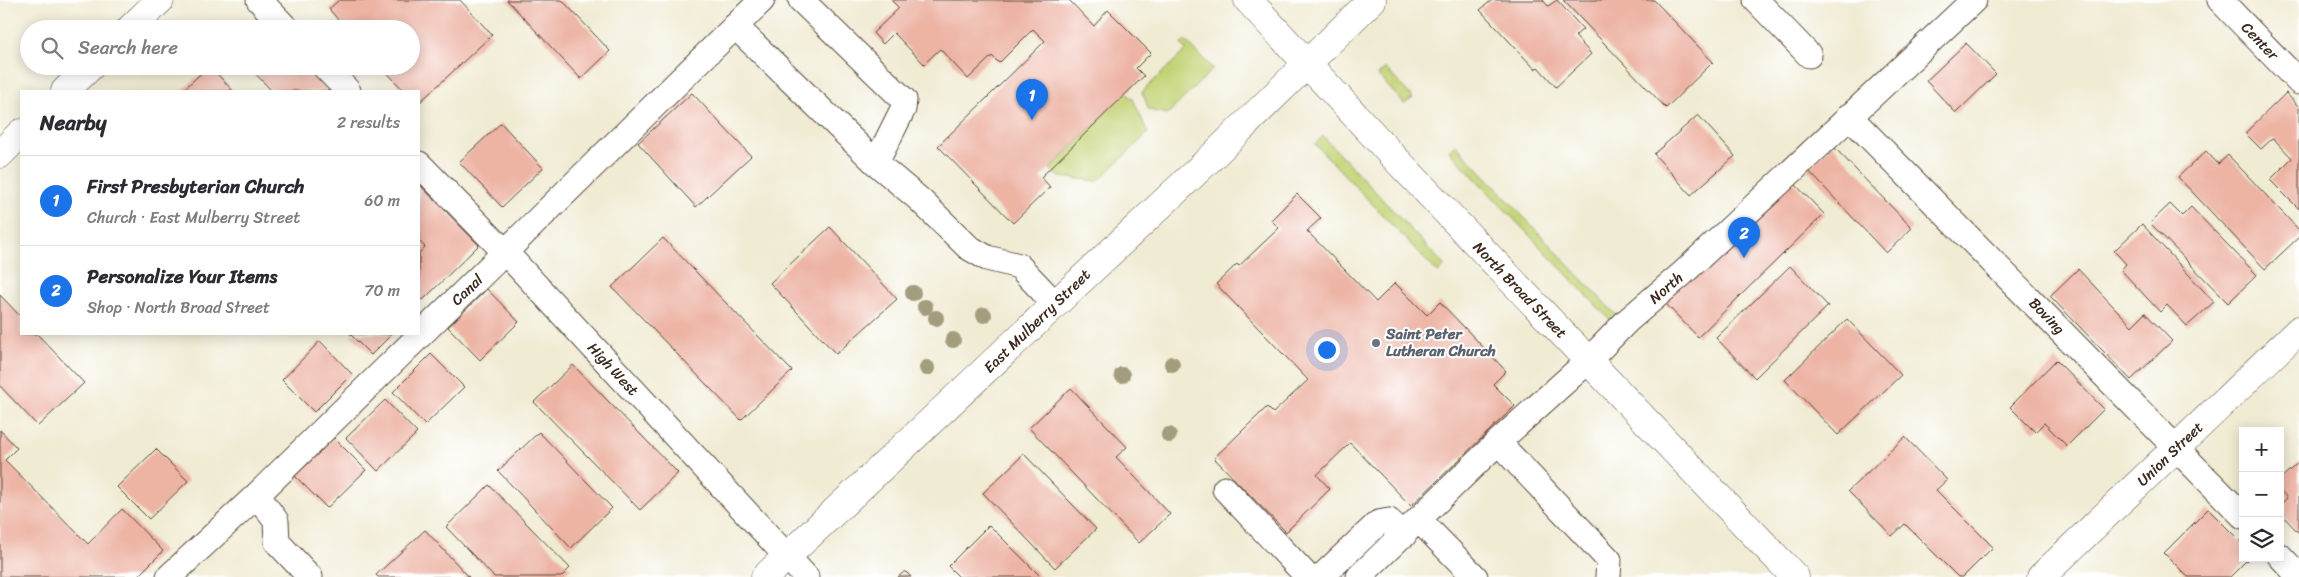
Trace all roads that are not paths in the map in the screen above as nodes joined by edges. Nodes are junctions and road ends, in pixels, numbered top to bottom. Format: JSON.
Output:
{"nodes":[{"id":1,"x":160,"y":0,"type":"edge"},
{"id":2,"x":259,"y":0,"type":"edge"},
{"id":3,"x":762,"y":0,"type":"edge"},
{"id":4,"x":801,"y":0,"type":"edge"},
{"id":5,"x":1248,"y":0,"type":"edge"},
{"id":6,"x":1372,"y":0,"type":"edge"},
{"id":7,"x":1756,"y":0,"type":"edge"},
{"id":8,"x":1974,"y":0,"type":"edge"},
{"id":9,"x":2220,"y":0,"type":"edge"},
{"id":10,"x":139,"y":20,"type":"edge"},
{"id":11,"x":278,"y":20,"type":"edge"},
{"id":12,"x":735,"y":26,"type":"junction"},
{"id":13,"x":1809,"y":55,"type":"dead end"},
{"id":14,"x":1308,"y":63,"type":"junction"},
{"id":15,"x":82,"y":75,"type":"edge"},
{"id":16,"x":333,"y":75,"type":"edge"},
{"id":17,"x":2299,"y":82,"type":"edge"},
{"id":18,"x":66,"y":90,"type":"edge"},
{"id":19,"x":347,"y":90,"type":"edge"},
{"id":20,"x":1849,"y":116,"type":"junction"},
{"id":21,"x":20,"y":134,"type":"edge"},
{"id":22,"x":0,"y":154,"type":"edge"},
{"id":23,"x":876,"y":163,"type":"junction"},
{"id":24,"x":420,"y":165,"type":"edge"},
{"id":25,"x":506,"y":252,"type":"junction"},
{"id":26,"x":1055,"y":304,"type":"junction"},
{"id":27,"x":2299,"y":330,"type":"edge"},
{"id":28,"x":1588,"y":361,"type":"junction"},
{"id":29,"x":1498,"y":442,"type":"junction"},
{"id":30,"x":2176,"y":449,"type":"junction"},
{"id":31,"x":1224,"y":489,"type":"dead end"},
{"id":32,"x":257,"y":496,"type":"junction"},
{"id":33,"x":2239,"y":512,"type":"edge"},
{"id":34,"x":1411,"y":528,"type":"junction"},
{"id":35,"x":786,"y":557,"type":"junction"},
{"id":36,"x":2284,"y":560,"type":"edge"},
{"id":37,"x":180,"y":574,"type":"edge"},
{"id":38,"x":2299,"y":576,"type":"edge"},
{"id":39,"x":310,"y":577,"type":"edge"},
{"id":40,"x":765,"y":577,"type":"edge"},
{"id":41,"x":806,"y":577,"type":"edge"},
{"id":42,"x":1308,"y":577,"type":"edge"},
{"id":43,"x":1321,"y":577,"type":"edge"},
{"id":44,"x":1359,"y":577,"type":"edge"},
{"id":45,"x":1475,"y":577,"type":"edge"},
{"id":46,"x":1608,"y":577,"type":"edge"},
{"id":47,"x":1796,"y":577,"type":"edge"},
{"id":48,"x":2042,"y":577,"type":"edge"}],
"edges":[{"from":1,"to":10,"type":"street"},
{"from":2,"to":11,"type":"lane"},
{"from":3,"to":12,"type":"lane","name":"Canal"},
{"from":4,"to":23,"type":"lane"},
{"from":5,"to":14,"type":"street","name":"North Broad Street"},
{"from":6,"to":14,"type":"street","name":"East Mulberry Street"},
{"from":7,"to":13,"type":"lane"},
{"from":8,"to":20,"type":"lane","name":"North"},
{"from":9,"to":17,"type":"lane","name":"Center"},
{"from":12,"to":23,"type":"lane"},
{"from":12,"to":25,"type":"lane","name":"Canal"},
{"from":14,"to":26,"type":"street","name":"East Mulberry Street"},
{"from":14,"to":28,"type":"street","name":"North Broad Street"},
{"from":15,"to":18,"type":"street"},
{"from":16,"to":19,"type":"lane"},
{"from":20,"to":28,"type":"lane","name":"North"},
{"from":20,"to":30,"type":"lane","name":"Boving"},
{"from":21,"to":22,"type":"street"},
{"from":23,"to":26,"type":"lane"},
{"from":24,"to":25,"type":"lane","name":"High West"},
{"from":25,"to":32,"type":"lane","name":"Canal"},
{"from":25,"to":35,"type":"lane","name":"High West"},
{"from":26,"to":35,"type":"street","name":"East Mulberry Street"},
{"from":27,"to":30,"type":"street","name":"Union Street"},
{"from":28,"to":29,"type":"lane","name":"North"},
{"from":28,"to":47,"type":"street","name":"North Broad Street"},
{"from":29,"to":34,"type":"lane","name":"North"},
{"from":29,"to":46,"type":"lane"},
{"from":30,"to":33,"type":"lane","name":"Boving"},
{"from":30,"to":48,"type":"street","name":"Union Street"},
{"from":31,"to":42,"type":"lane"},
{"from":32,"to":37,"type":"lane","name":"Canal"},
{"from":32,"to":39,"type":"lane"},
{"from":34,"to":43,"type":"lane"},
{"from":34,"to":44,"type":"lane","name":"North"},
{"from":34,"to":45,"type":"lane"},
{"from":35,"to":40,"type":"street","name":"East Mulberry Street"},
{"from":35,"to":41,"type":"lane","name":"High West"},
{"from":36,"to":38,"type":"lane"}]}
